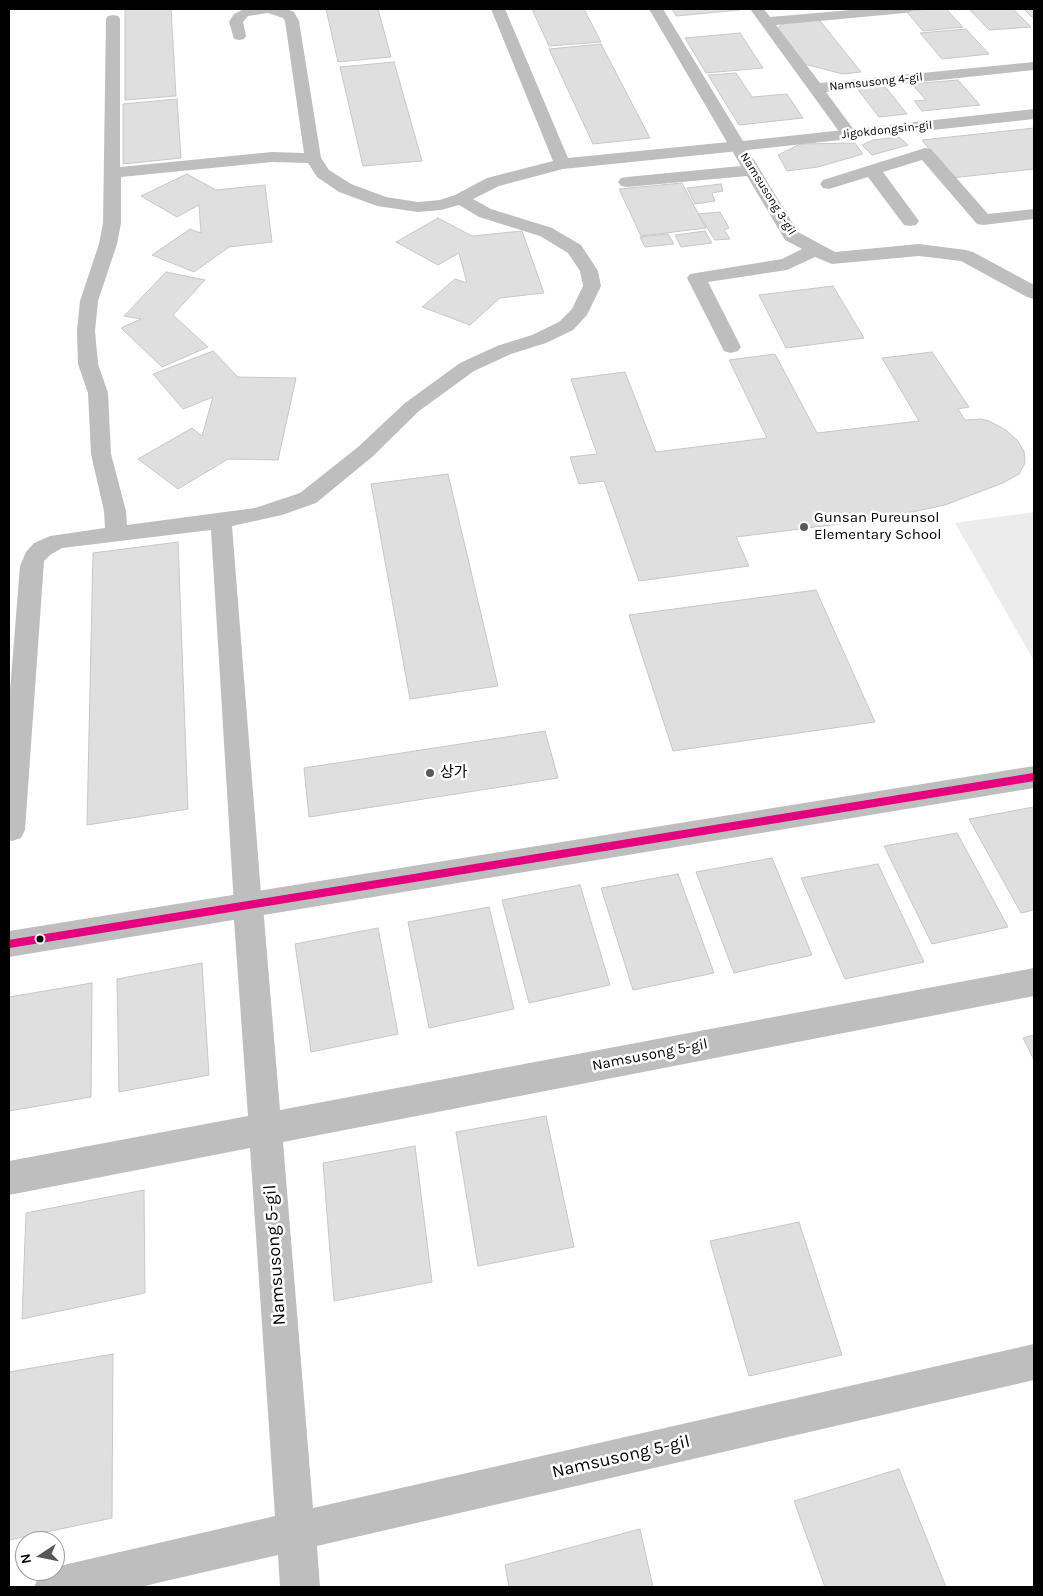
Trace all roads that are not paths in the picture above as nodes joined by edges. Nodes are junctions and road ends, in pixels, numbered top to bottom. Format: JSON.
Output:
{"nodes":[{"id":1,"x":498,"y":9,"type":"edge"},
{"id":2,"x":656,"y":9,"type":"edge"},
{"id":3,"x":757,"y":9,"type":"edge"},
{"id":4,"x":905,"y":9,"type":"edge"},
{"id":5,"x":113,"y":19,"type":"dead end"},
{"id":6,"x":766,"y":22,"type":"junction"},
{"id":7,"x":239,"y":36,"type":"dead end"},
{"id":8,"x":1034,"y":66,"type":"edge"},
{"id":9,"x":816,"y":88,"type":"junction"},
{"id":10,"x":1034,"y":114,"type":"edge"},
{"id":11,"x":850,"y":134,"type":"junction"},
{"id":12,"x":739,"y":146,"type":"junction"},
{"id":13,"x":313,"y":158,"type":"junction"},
{"id":14,"x":562,"y":164,"type":"junction"},
{"id":15,"x":753,"y":170,"type":"junction"},
{"id":16,"x":872,"y":170,"type":"junction"},
{"id":17,"x":112,"y":173,"type":"junction"},
{"id":18,"x":627,"y":182,"type":"dead end"},
{"id":19,"x":829,"y":184,"type":"dead end"},
{"id":20,"x":461,"y":199,"type":"junction"},
{"id":21,"x":1034,"y":214,"type":"edge"},
{"id":22,"x":910,"y":221,"type":"dead end"},
{"id":23,"x":816,"y":249,"type":"junction"},
{"id":24,"x":1034,"y":293,"type":"edge"},
{"id":25,"x":731,"y":347,"type":"dead end"},
{"id":26,"x":221,"y":522,"type":"junction"},
{"id":27,"x":116,"y":534,"type":"junction"},
{"id":28,"x":1034,"y":777,"type":"edge"},
{"id":29,"x":12,"y":830,"type":"dead end"},
{"id":30,"x":248,"y":906,"type":"junction"},
{"id":31,"x":9,"y":944,"type":"edge"},
{"id":32,"x":1034,"y":982,"type":"edge"},
{"id":33,"x":266,"y":1128,"type":"junction"},
{"id":34,"x":9,"y":1178,"type":"edge"},
{"id":35,"x":1034,"y":1362,"type":"edge"},
{"id":36,"x":296,"y":1532,"type":"junction"},
{"id":37,"x":54,"y":1587,"type":"edge"},
{"id":38,"x":300,"y":1587,"type":"edge"}],
"edges":[{"from":1,"to":14,"type":"lane"},
{"from":2,"to":12,"type":"street","name":"Namsusong 3-gil"},
{"from":3,"to":6,"type":"lane","name":"Namsusong 4-gil"},
{"from":4,"to":6,"type":"lane"},
{"from":5,"to":17,"type":"lane"},
{"from":6,"to":9,"type":"lane","name":"Namsusong 4-gil"},
{"from":7,"to":13,"type":"lane"},
{"from":8,"to":9,"type":"lane","name":"Namsusong 4-gil"},
{"from":9,"to":11,"type":"lane"},
{"from":10,"to":11,"type":"street","name":"Jigokdongsin-gil"},
{"from":11,"to":12,"type":"street","name":"Jigokdongsin-gil"},
{"from":12,"to":14,"type":"lane"},
{"from":12,"to":15,"type":"street","name":"Namsusong 3-gil"},
{"from":13,"to":17,"type":"lane"},
{"from":13,"to":20,"type":"lane"},
{"from":14,"to":20,"type":"lane"},
{"from":15,"to":18,"type":"street"},
{"from":15,"to":23,"type":"street","name":"Namsusong 3-gil"},
{"from":16,"to":19,"type":"street"},
{"from":16,"to":21,"type":"street"},
{"from":16,"to":22,"type":"street"},
{"from":17,"to":27,"type":"lane"},
{"from":20,"to":26,"type":"lane"},
{"from":23,"to":24,"type":"street","name":"Namsusong 3-gil"},
{"from":23,"to":25,"type":"street"},
{"from":26,"to":27,"type":"lane"},
{"from":26,"to":30,"type":"lane"},
{"from":27,"to":29,"type":"lane"},
{"from":28,"to":30,"type":"street"},
{"from":30,"to":31,"type":"street"},
{"from":30,"to":33,"type":"street","name":"Namsusong 5-gil"},
{"from":32,"to":33,"type":"street","name":"Namsusong 5-gil"},
{"from":33,"to":34,"type":"street","name":"Namsusong 5-gil"},
{"from":33,"to":36,"type":"street","name":"Namsusong 5-gil"},
{"from":35,"to":36,"type":"street","name":"Namsusong 5-gil"},
{"from":36,"to":37,"type":"street","name":"Namsusong 5-gil"},
{"from":36,"to":38,"type":"street","name":"Namsusong 5-gil"}]}
